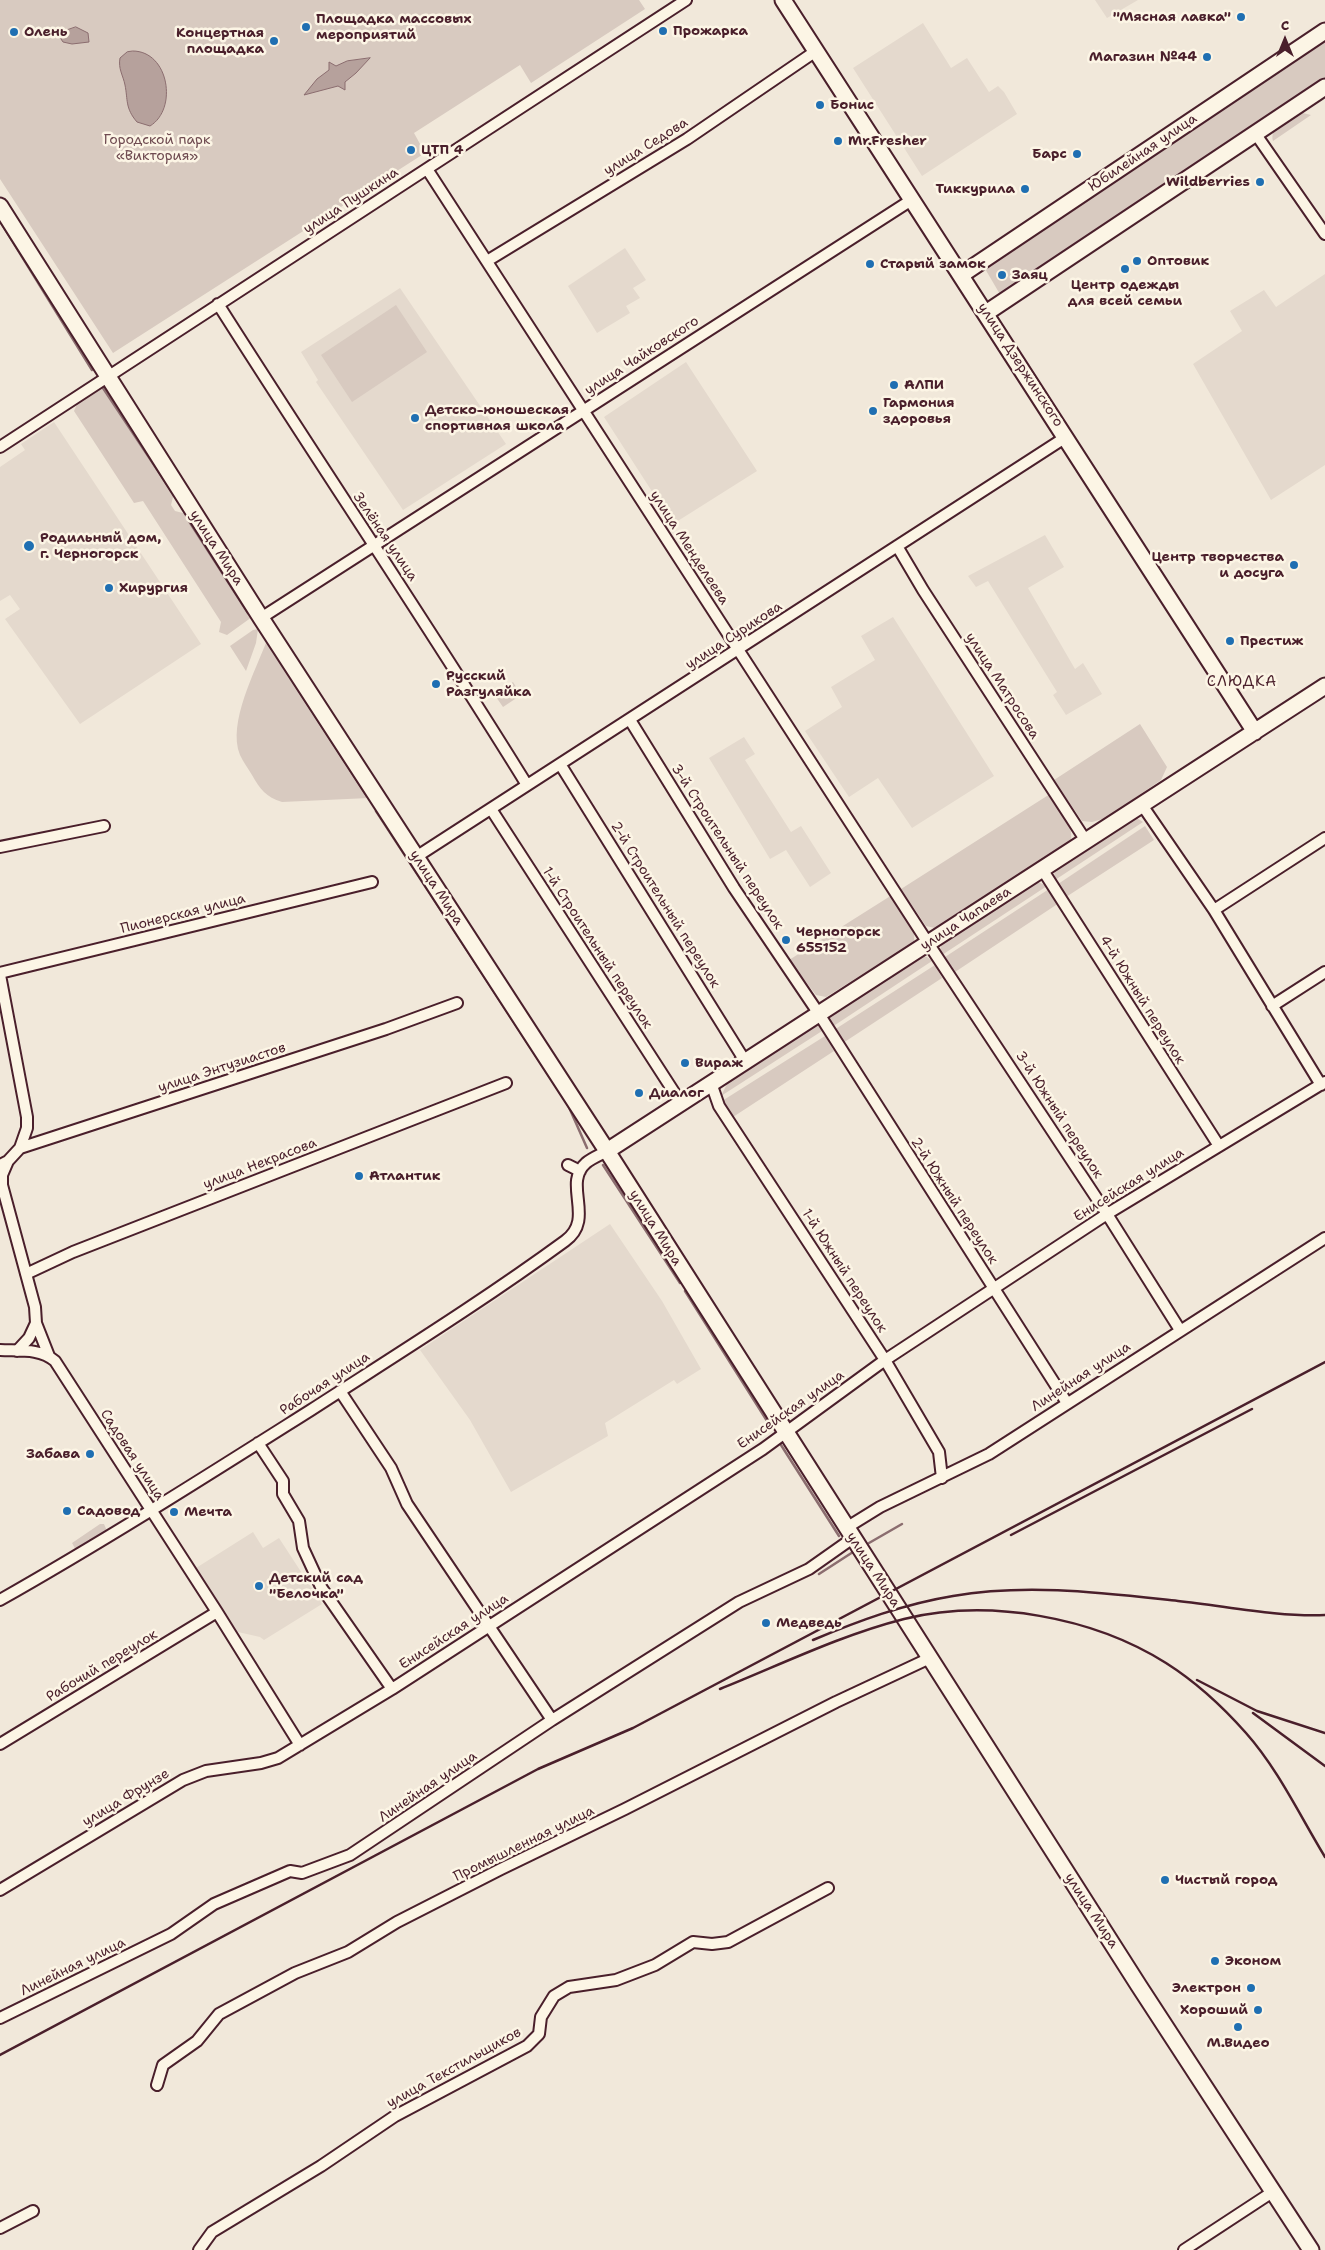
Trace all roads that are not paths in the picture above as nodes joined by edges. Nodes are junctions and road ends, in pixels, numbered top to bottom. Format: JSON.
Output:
{"nodes":[{"id":1,"x":686,"y":0,"type":"edge"},
{"id":2,"x":783,"y":0,"type":"edge"},
{"id":3,"x":1325,"y":31,"type":"edge"},
{"id":4,"x":816,"y":51,"type":"junction"},
{"id":5,"x":1325,"y":86,"type":"edge"},
{"id":6,"x":1255,"y":133,"type":"junction"},
{"id":7,"x":426,"y":169,"type":"junction"},
{"id":8,"x":912,"y":199,"type":"junction"},
{"id":9,"x":0,"y":206,"type":"edge"},
{"id":10,"x":1325,"y":234,"type":"edge"},
{"id":11,"x":487,"y":261,"type":"junction"},
{"id":12,"x":961,"y":275,"type":"junction"},
{"id":13,"x":218,"y":304,"type":"junction"},
{"id":14,"x":986,"y":313,"type":"junction"},
{"id":15,"x":106,"y":377,"type":"junction"},
{"id":16,"x":584,"y":410,"type":"junction"},
{"id":17,"x":1066,"y":437,"type":"junction"},
{"id":18,"x":0,"y":447,"type":"edge"},
{"id":19,"x":374,"y":546,"type":"junction"},
{"id":20,"x":897,"y":546,"type":"junction"},
{"id":21,"x":261,"y":618,"type":"junction"},
{"id":22,"x":738,"y":650,"type":"junction"},
{"id":23,"x":1325,"y":686,"type":"edge"},
{"id":24,"x":630,"y":720,"type":"junction"},
{"id":25,"x":1255,"y":732,"type":"junction"},
{"id":26,"x":560,"y":764,"type":"junction"},
{"id":27,"x":527,"y":785,"type":"junction"},
{"id":28,"x":1142,"y":805,"type":"junction"},
{"id":29,"x":491,"y":808,"type":"junction"},
{"id":30,"x":104,"y":826,"type":"dead end"},
{"id":31,"x":1325,"y":838,"type":"edge"},
{"id":32,"x":1086,"y":841,"type":"junction"},
{"id":33,"x":0,"y":847,"type":"edge"},
{"id":34,"x":416,"y":857,"type":"junction"},
{"id":35,"x":1042,"y":869,"type":"junction"},
{"id":36,"x":372,"y":882,"type":"dead end"},
{"id":37,"x":1214,"y":910,"type":"junction"},
{"id":38,"x":928,"y":943,"type":"junction"},
{"id":39,"x":1325,"y":972,"type":"edge"},
{"id":40,"x":0,"y":974,"type":"edge"},
{"id":41,"x":457,"y":1003,"type":"dead end"},
{"id":42,"x":1272,"y":1006,"type":"junction"},
{"id":43,"x":819,"y":1014,"type":"junction"},
{"id":44,"x":4,"y":1020,"type":"edge"},
{"id":45,"x":745,"y":1061,"type":"junction"},
{"id":46,"x":506,"y":1083,"type":"dead end"},
{"id":47,"x":712,"y":1083,"type":"junction"},
{"id":48,"x":1323,"y":1083,"type":"edge"},
{"id":49,"x":681,"y":1103,"type":"junction"},
{"id":50,"x":1218,"y":1146,"type":"junction"},
{"id":51,"x":20,"y":1148,"type":"junction"},
{"id":52,"x":607,"y":1151,"type":"junction"},
{"id":53,"x":4,"y":1163,"type":"edge"},
{"id":54,"x":568,"y":1165,"type":"dead end"},
{"id":55,"x":580,"y":1171,"type":"junction"},
{"id":56,"x":1108,"y":1214,"type":"junction"},
{"id":57,"x":1325,"y":1238,"type":"edge"},
{"id":58,"x":26,"y":1274,"type":"junction"},
{"id":59,"x":995,"y":1290,"type":"junction"},
{"id":60,"x":36,"y":1323,"type":"junction"},
{"id":61,"x":1180,"y":1330,"type":"junction"},
{"id":62,"x":0,"y":1350,"type":"edge"},
{"id":63,"x":17,"y":1351,"type":"junction"},
{"id":64,"x":49,"y":1356,"type":"junction"},
{"id":65,"x":886,"y":1360,"type":"junction"},
{"id":66,"x":340,"y":1391,"type":"junction"},
{"id":67,"x":1067,"y":1403,"type":"junction"},
{"id":68,"x":785,"y":1432,"type":"junction"},
{"id":69,"x":258,"y":1443,"type":"junction"},
{"id":70,"x":942,"y":1478,"type":"junction"},
{"id":71,"x":150,"y":1507,"type":"junction"},
{"id":72,"x":850,"y":1533,"type":"junction"},
{"id":73,"x":0,"y":1600,"type":"edge"},
{"id":74,"x":217,"y":1612,"type":"junction"},
{"id":75,"x":488,"y":1626,"type":"junction"},
{"id":76,"x":930,"y":1658,"type":"junction"},
{"id":77,"x":392,"y":1689,"type":"junction"},
{"id":78,"x":552,"y":1720,"type":"junction"},
{"id":79,"x":0,"y":1744,"type":"edge"},
{"id":80,"x":300,"y":1746,"type":"junction"},
{"id":81,"x":278,"y":1758,"type":"joint"},
{"id":82,"x":828,"y":1888,"type":"dead end"},
{"id":83,"x":0,"y":1890,"type":"edge"},
{"id":84,"x":0,"y":2018,"type":"edge"},
{"id":85,"x":157,"y":2086,"type":"dead end"},
{"id":86,"x":1274,"y":2191,"type":"junction"},
{"id":87,"x":33,"y":2211,"type":"dead end"},
{"id":88,"x":0,"y":2228,"type":"edge"},
{"id":89,"x":198,"y":2250,"type":"edge"},
{"id":90,"x":1184,"y":2250,"type":"edge"},
{"id":91,"x":1311,"y":2250,"type":"edge"}],
"edges":[{"from":1,"to":7,"type":"street","name":"улица Пушкина"},
{"from":2,"to":4,"type":"main road","name":"улица Дзержинского"},
{"from":3,"to":12,"type":"main road","name":"Юбилейная улица"},
{"from":4,"to":8,"type":"main road","name":"улица Дзержинского"},
{"from":4,"to":11,"type":"street","name":"улица Седова"},
{"from":5,"to":6,"type":"main road"},
{"from":6,"to":10,"type":"street"},
{"from":6,"to":14,"type":"main road"},
{"from":7,"to":11,"type":"street","name":"улица Менделеева"},
{"from":7,"to":13,"type":"street","name":"улица Пушкина"},
{"from":8,"to":12,"type":"main road","name":"улица Дзержинского"},
{"from":8,"to":16,"type":"street","name":"улица Чайковского"},
{"from":9,"to":15,"type":"main road","name":"улица Мира"},
{"from":11,"to":16,"type":"street","name":"улица Менделеева"},
{"from":12,"to":14,"type":"main road","name":"улица Дзержинского"},
{"from":13,"to":15,"type":"street","name":"улица Пушкина"},
{"from":13,"to":19,"type":"street","name":"Зелёная улица"},
{"from":14,"to":17,"type":"main road","name":"улица Дзержинского"},
{"from":15,"to":18,"type":"street","name":"улица Пушкина"},
{"from":15,"to":21,"type":"main road","name":"улица Мира"},
{"from":16,"to":19,"type":"street","name":"улица Чайковского"},
{"from":16,"to":22,"type":"street","name":"улица Менделеева"},
{"from":17,"to":20,"type":"street","name":"улица Сурикова"},
{"from":17,"to":25,"type":"main road","name":"улица Дзержинского"},
{"from":19,"to":21,"type":"street","name":"улица Чайковского"},
{"from":19,"to":27,"type":"street","name":"Зелёная улица"},
{"from":20,"to":22,"type":"street","name":"улица Сурикова"},
{"from":20,"to":32,"type":"street","name":"улица Матросова"},
{"from":21,"to":34,"type":"main road","name":"улица Мира"},
{"from":22,"to":24,"type":"street","name":"улица Сурикова"},
{"from":22,"to":38,"type":"street","name":"улица Менделеева"},
{"from":23,"to":25,"type":"main road","name":"улица Чапаева"},
{"from":24,"to":26,"type":"street","name":"улица Сурикова"},
{"from":24,"to":43,"type":"street","name":"3-й Строительный переулок"},
{"from":25,"to":28,"type":"main road","name":"улица Чапаева"},
{"from":26,"to":27,"type":"street","name":"улица Сурикова"},
{"from":26,"to":45,"type":"street","name":"2-й Строительный переулок"},
{"from":27,"to":29,"type":"street","name":"улица Сурикова"},
{"from":28,"to":32,"type":"main road","name":"улица Чапаева"},
{"from":28,"to":37,"type":"street","name":"Енисейская улица"},
{"from":29,"to":34,"type":"street","name":"улица Сурикова"},
{"from":29,"to":49,"type":"street","name":"1-й Строительный переулок"},
{"from":30,"to":33,"type":"street"},
{"from":31,"to":37,"type":"street"},
{"from":32,"to":35,"type":"main road","name":"улица Чапаева"},
{"from":34,"to":52,"type":"main road","name":"улица Мира"},
{"from":35,"to":38,"type":"main road","name":"улица Чапаева"},
{"from":35,"to":50,"type":"street","name":"4-й Южный переулок"},
{"from":36,"to":40,"type":"street","name":"Пионерская улица"},
{"from":37,"to":42,"type":"street","name":"Енисейская улица"},
{"from":38,"to":43,"type":"main road","name":"улица Чапаева"},
{"from":38,"to":56,"type":"street","name":"3-й Южный переулок"},
{"from":39,"to":42,"type":"street"},
{"from":40,"to":44,"type":"street"},
{"from":41,"to":51,"type":"street","name":"улица Энтузиастов"},
{"from":42,"to":48,"type":"street","name":"Енисейская улица"},
{"from":43,"to":45,"type":"main road","name":"улица Чапаева"},
{"from":43,"to":59,"type":"street","name":"2-й Южный переулок"},
{"from":44,"to":51,"type":"street"},
{"from":45,"to":47,"type":"main road","name":"улица Чапаева"},
{"from":46,"to":58,"type":"street","name":"улица Некрасова"},
{"from":47,"to":49,"type":"main road","name":"улица Чапаева"},
{"from":47,"to":65,"type":"street","name":"1-й Южный переулок"},
{"from":48,"to":50,"type":"street","name":"Енисейская улица"},
{"from":49,"to":52,"type":"main road","name":"улица Чапаева"},
{"from":50,"to":56,"type":"street","name":"Енисейская улица"},
{"from":51,"to":53,"type":"street","name":"улица Энтузиастов"},
{"from":52,"to":55,"type":"street"},
{"from":52,"to":68,"type":"main road","name":"улица Мира"},
{"from":53,"to":58,"type":"street","name":"Садовая улица"},
{"from":54,"to":55,"type":"street"},
{"from":55,"to":66,"type":"street","name":"Рабочая улица"},
{"from":56,"to":59,"type":"street","name":"Енисейская улица"},
{"from":56,"to":61,"type":"street","name":"3-й Южный переулок"},
{"from":57,"to":61,"type":"street","name":"Линейная улица"},
{"from":58,"to":60,"type":"street","name":"Садовая улица"},
{"from":59,"to":65,"type":"street","name":"Енисейская улица"},
{"from":59,"to":67,"type":"street","name":"2-й Южный переулок"},
{"from":60,"to":63,"type":"street"},
{"from":60,"to":64,"type":"street","name":"Садовая улица"},
{"from":61,"to":67,"type":"street","name":"Линейная улица"},
{"from":62,"to":63,"type":"street"},
{"from":63,"to":64,"type":"street"},
{"from":64,"to":71,"type":"street","name":"Садовая улица"},
{"from":65,"to":68,"type":"street","name":"Енисейская улица"},
{"from":65,"to":70,"type":"street","name":"1-й Южный переулок"},
{"from":66,"to":69,"type":"street","name":"Рабочая улица"},
{"from":66,"to":75,"type":"street"},
{"from":67,"to":70,"type":"street","name":"Линейная улица"},
{"from":68,"to":72,"type":"main road","name":"улица Мира"},
{"from":68,"to":75,"type":"street","name":"Енисейская улица"},
{"from":69,"to":71,"type":"street","name":"Рабочая улица"},
{"from":69,"to":77,"type":"street"},
{"from":70,"to":72,"type":"street","name":"Линейная улица"},
{"from":71,"to":73,"type":"street","name":"Рабочая улица"},
{"from":71,"to":74,"type":"street","name":"Садовая улица"},
{"from":72,"to":76,"type":"main road","name":"улица Мира"},
{"from":72,"to":78,"type":"street","name":"Линейная улица"},
{"from":74,"to":79,"type":"street","name":"Рабочий переулок"},
{"from":74,"to":80,"type":"street","name":"Садовая улица"},
{"from":75,"to":77,"type":"street","name":"Енисейская улица"},
{"from":75,"to":78,"type":"street"},
{"from":76,"to":85,"type":"street","name":"Промышленная улица"},
{"from":76,"to":86,"type":"main road","name":"улица Мира"},
{"from":77,"to":80,"type":"street","name":"Енисейская улица"},
{"from":78,"to":84,"type":"street","name":"Линейная улица"},
{"from":80,"to":81,"type":"street","name":"Енисейская улица"},
{"from":81,"to":83,"type":"street","name":"улица Фрунзе"},
{"from":82,"to":89,"type":"street","name":"улица Текстильщиков"},
{"from":86,"to":90,"type":"street"},
{"from":86,"to":91,"type":"main road","name":"улица Мира"},
{"from":87,"to":88,"type":"street"}]}
